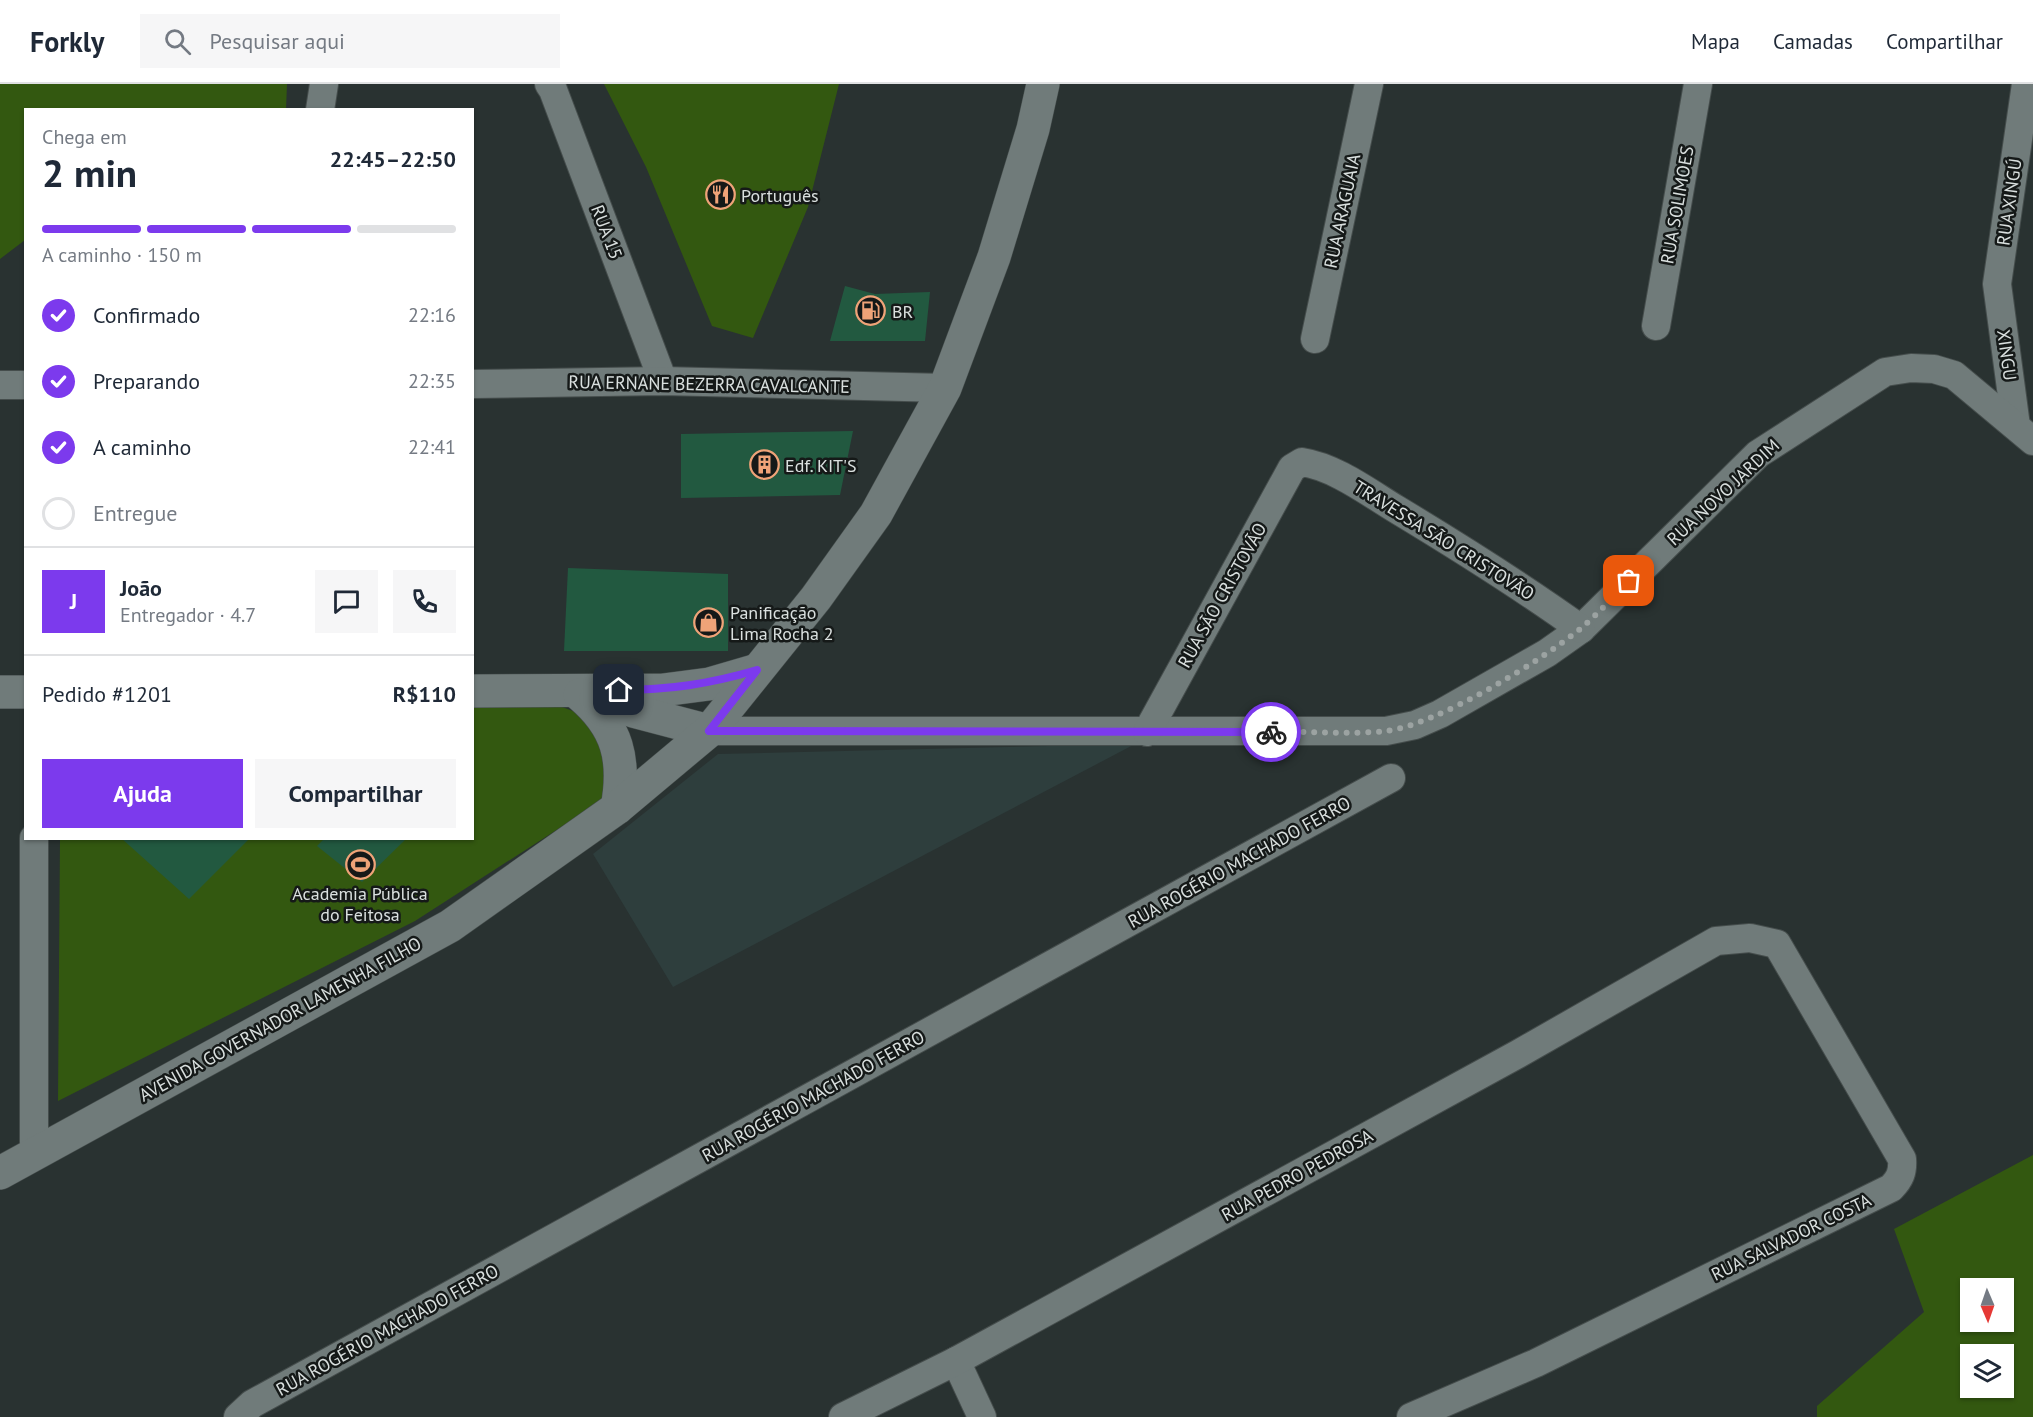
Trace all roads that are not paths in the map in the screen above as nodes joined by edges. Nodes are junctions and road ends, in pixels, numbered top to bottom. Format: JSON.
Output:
{"nodes":[{"id":1,"x":324,"y":84,"type":"edge"},
{"id":2,"x":549,"y":84,"type":"edge"},
{"id":3,"x":1043,"y":84,"type":"edge"},
{"id":4,"x":1369,"y":84,"type":"edge"},
{"id":5,"x":1698,"y":84,"type":"edge"},
{"id":6,"x":2026,"y":84,"type":"edge"},
{"id":7,"x":320,"y":108,"type":"edge"},
{"id":8,"x":1997,"y":284,"type":"joint"},
{"id":9,"x":1656,"y":326,"type":"dead end"},
{"id":10,"x":1315,"y":339,"type":"dead end"},
{"id":11,"x":663,"y":381,"type":"junction"},
{"id":12,"x":474,"y":384,"type":"edge"},
{"id":13,"x":0,"y":385,"type":"edge"},
{"id":14,"x":24,"y":386,"type":"edge"},
{"id":15,"x":945,"y":388,"type":"junction"},
{"id":16,"x":2025,"y":433,"type":"edge"},
{"id":17,"x":1302,"y":462,"type":"joint"},
{"id":18,"x":1581,"y":629,"type":"junction"},
{"id":19,"x":757,"y":670,"type":"junction"},
{"id":20,"x":474,"y":691,"type":"edge"},
{"id":21,"x":575,"y":691,"type":"junction"},
{"id":22,"x":0,"y":692,"type":"edge"},
{"id":23,"x":24,"y":692,"type":"edge"},
{"id":24,"x":709,"y":731,"type":"junction"},
{"id":25,"x":1147,"y":732,"type":"junction"},
{"id":26,"x":1391,"y":778,"type":"dead end"},
{"id":27,"x":617,"y":808,"type":"junction"},
{"id":28,"x":34,"y":840,"type":"edge"},
{"id":29,"x":1750,"y":938,"type":"joint"},
{"id":30,"x":34,"y":1154,"type":"junction"},
{"id":31,"x":0,"y":1173,"type":"edge"},
{"id":32,"x":956,"y":1361,"type":"junction"},
{"id":33,"x":238,"y":1417,"type":"edge"},
{"id":34,"x":843,"y":1417,"type":"edge"},
{"id":35,"x":982,"y":1417,"type":"edge"},
{"id":36,"x":1411,"y":1417,"type":"edge"}],
"edges":[{"from":1,"to":7,"type":"street"},
{"from":2,"to":11,"type":"street","name":"RUA 15"},
{"from":3,"to":15,"type":"street","name":"AVENIDA GOVERNADOR LAMENHA FILHO"},
{"from":4,"to":10,"type":"street","name":"RUA ARAGUAIA"},
{"from":5,"to":9,"type":"street","name":"RUA SOLIMOES"},
{"from":6,"to":8,"type":"street","name":"RUA XINGÚ"},
{"from":8,"to":16,"type":"street","name":"XINGU"},
{"from":11,"to":12,"type":"street","name":"RUA ERNANE BEZERRA CAVALCANTE"},
{"from":11,"to":15,"type":"street","name":"RUA ERNANE BEZERRA CAVALCANTE"},
{"from":13,"to":14,"type":"street"},
{"from":15,"to":19,"type":"street","name":"AVENIDA GOVERNADOR LAMENHA FILHO"},
{"from":16,"to":18,"type":"street","name":"RUA NOVO JARDIM"},
{"from":17,"to":18,"type":"street","name":"TRAVESSA SÃO CRISTOVÃO"},
{"from":17,"to":25,"type":"street","name":"RUA SÃO CRISTOVÃO"},
{"from":18,"to":25,"type":"street","name":"RUA NOVO JARDIM"},
{"from":19,"to":21,"type":"street"},
{"from":19,"to":24,"type":"street","name":"AVENIDA GOVERNADOR LAMENHA FILHO"},
{"from":20,"to":21,"type":"street"},
{"from":21,"to":24,"type":"street"},
{"from":21,"to":27,"type":"street"},
{"from":22,"to":23,"type":"street"},
{"from":24,"to":25,"type":"street","name":"RUA NOVO JARDIM"},
{"from":24,"to":27,"type":"street","name":"AVENIDA GOVERNADOR LAMENHA FILHO"},
{"from":26,"to":33,"type":"street","name":"RUA ROGÉRIO MACHADO FERRO"},
{"from":27,"to":30,"type":"street","name":"AVENIDA GOVERNADOR LAMENHA FILHO"},
{"from":28,"to":30,"type":"street"},
{"from":29,"to":32,"type":"street","name":"RUA PEDRO PEDROSA"},
{"from":29,"to":36,"type":"street","name":"RUA SALVADOR COSTA"},
{"from":30,"to":31,"type":"street","name":"AVENIDA GOVERNADOR LAMENHA FILHO"},
{"from":32,"to":34,"type":"street","name":"RUA PEDRO PEDROSA"},
{"from":32,"to":35,"type":"street"}]}
